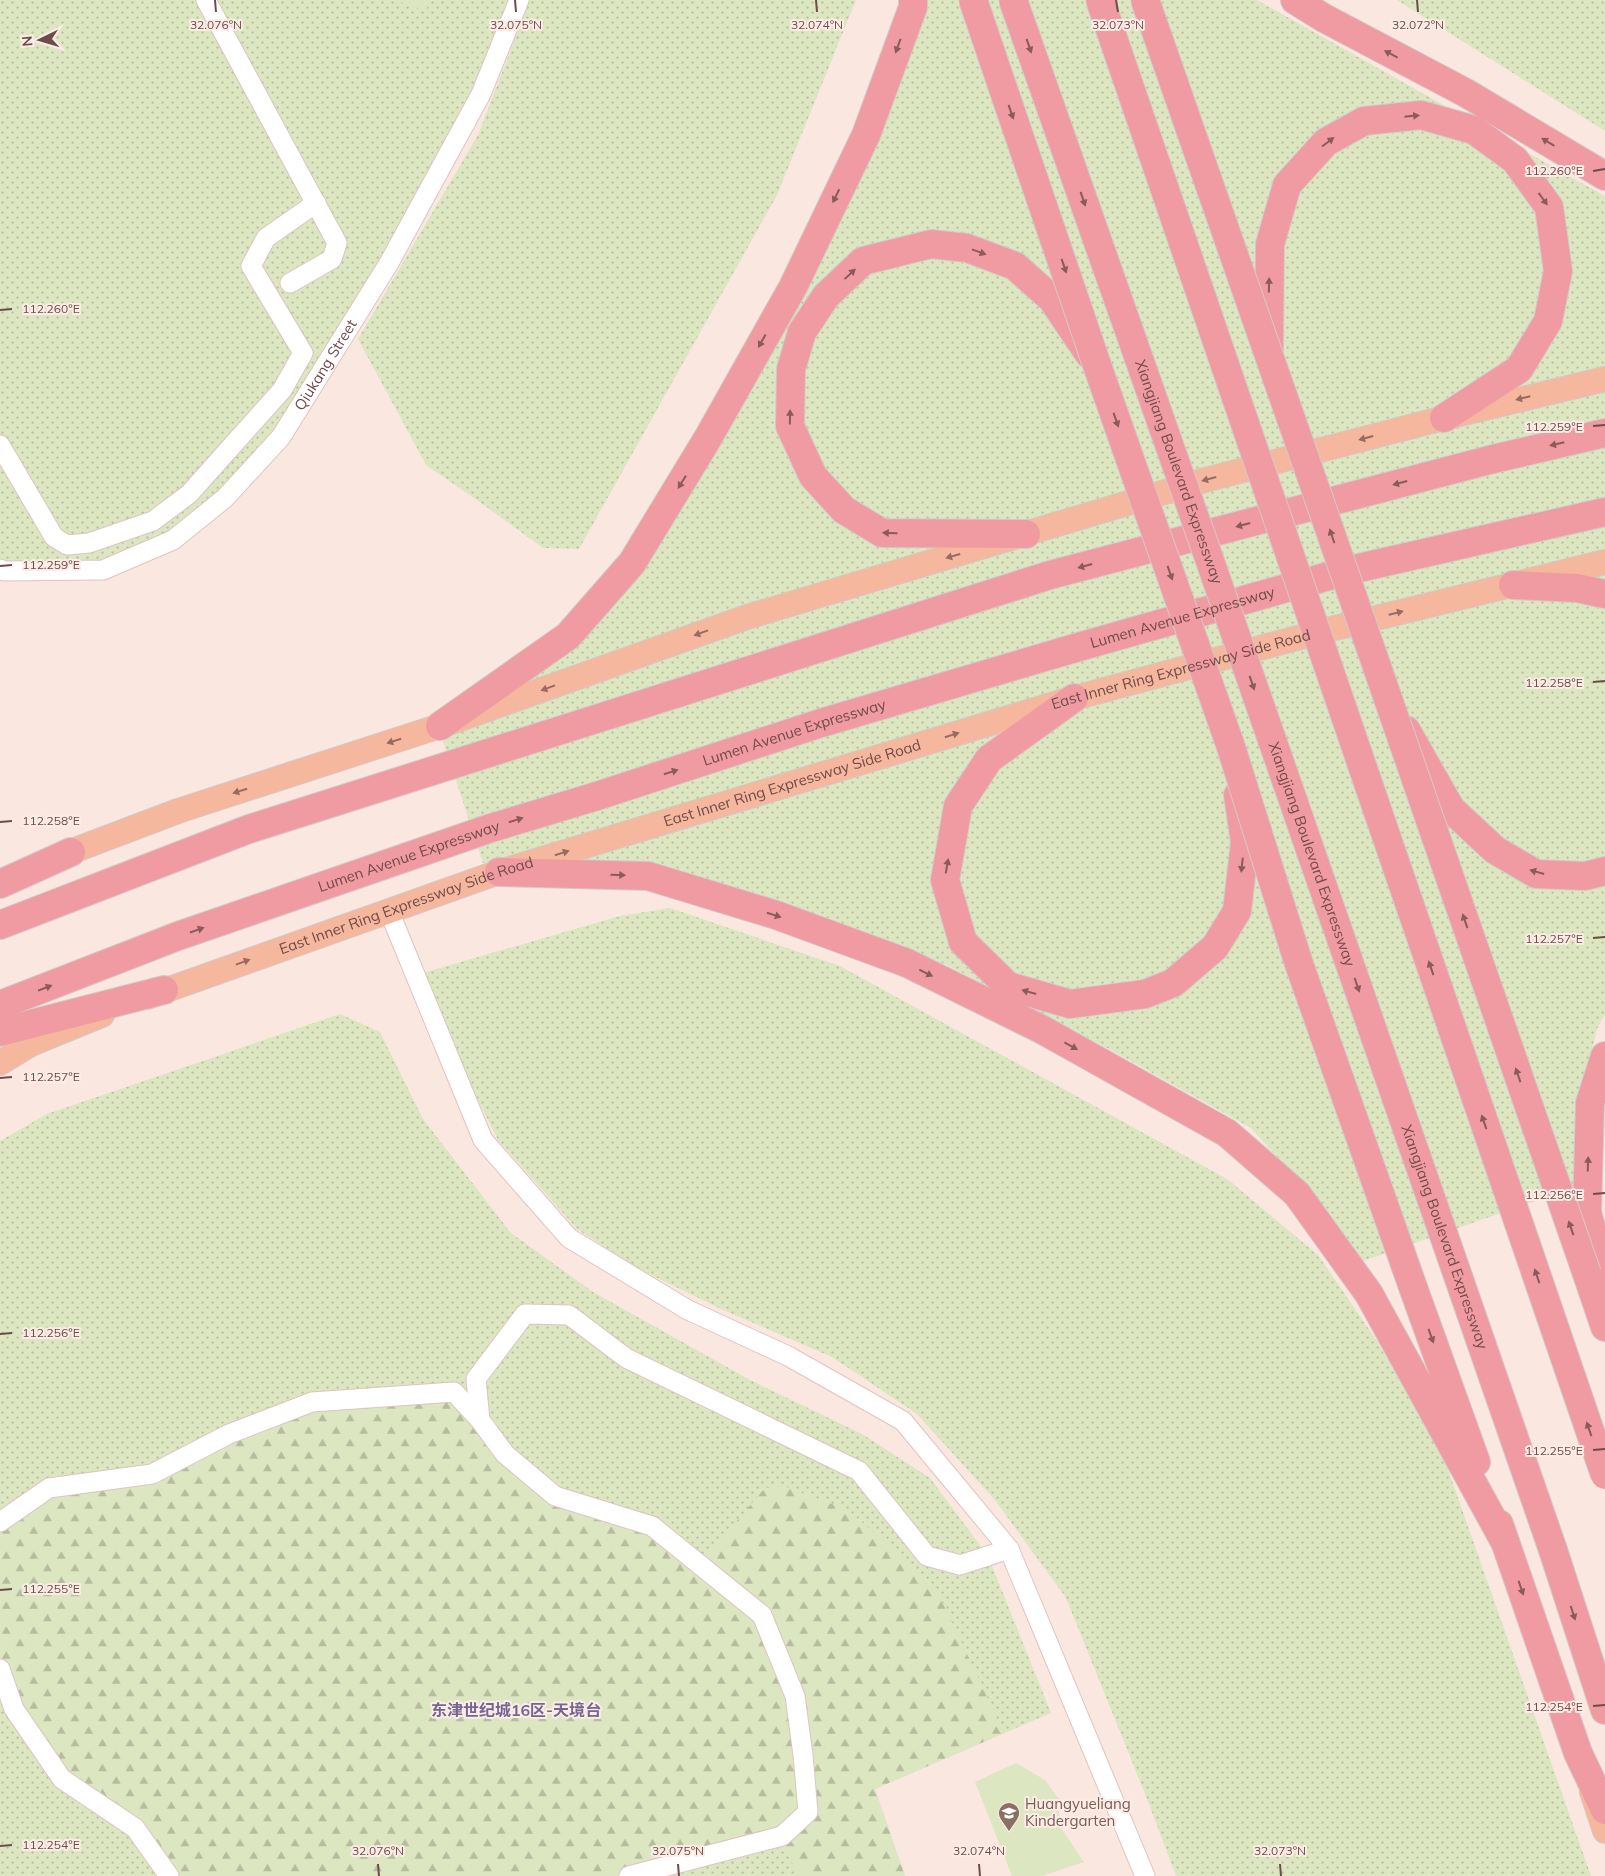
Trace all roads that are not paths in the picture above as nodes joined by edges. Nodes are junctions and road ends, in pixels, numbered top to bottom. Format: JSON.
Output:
{"nodes":[{"id":1,"x":206,"y":0,"type":"edge"},
{"id":2,"x":519,"y":0,"type":"edge"},
{"id":3,"x":913,"y":0,"type":"edge"},
{"id":4,"x":973,"y":0,"type":"edge"},
{"id":5,"x":1013,"y":0,"type":"edge"},
{"id":6,"x":1100,"y":0,"type":"edge"},
{"id":7,"x":1144,"y":0,"type":"edge"},
{"id":8,"x":1295,"y":0,"type":"edge"},
{"id":9,"x":1605,"y":176,"type":"edge"},
{"id":10,"x":316,"y":203,"type":"junction"},
{"id":11,"x":290,"y":284,"type":"dead end"},
{"id":12,"x":1269,"y":352,"type":"junction"},
{"id":13,"x":1098,"y":368,"type":"junction"},
{"id":14,"x":1605,"y":379,"type":"edge"},
{"id":15,"x":1444,"y":418,"type":"junction"},
{"id":16,"x":1605,"y":433,"type":"edge"},
{"id":17,"x":0,"y":445,"type":"edge"},
{"id":18,"x":1605,"y":512,"type":"edge"},
{"id":19,"x":1026,"y":534,"type":"junction"},
{"id":20,"x":1605,"y":562,"type":"edge"},
{"id":21,"x":0,"y":569,"type":"edge"},
{"id":22,"x":1513,"y":585,"type":"junction"},
{"id":23,"x":1605,"y":594,"type":"edge"},
{"id":24,"x":1385,"y":692,"type":"junction"},
{"id":25,"x":1074,"y":698,"type":"junction"},
{"id":26,"x":440,"y":726,"type":"junction"},
{"id":27,"x":1231,"y":747,"type":"junction"},
{"id":28,"x":71,"y":852,"type":"junction"},
{"id":29,"x":499,"y":872,"type":"junction"},
{"id":30,"x":1595,"y":873,"type":"edge"},
{"id":31,"x":0,"y":877,"type":"edge"},
{"id":32,"x":0,"y":884,"type":"edge"},
{"id":33,"x":389,"y":911,"type":"junction"},
{"id":34,"x":0,"y":924,"type":"edge"},
{"id":35,"x":164,"y":990,"type":"junction"},
{"id":36,"x":0,"y":1005,"type":"edge"},
{"id":37,"x":0,"y":1032,"type":"edge"},
{"id":38,"x":1605,"y":1056,"type":"edge"},
{"id":39,"x":0,"y":1063,"type":"edge"},
{"id":40,"x":1596,"y":1277,"type":"edge"},
{"id":41,"x":1605,"y":1327,"type":"edge"},
{"id":42,"x":476,"y":1379,"type":"junction"},
{"id":43,"x":454,"y":1392,"type":"junction"},
{"id":44,"x":480,"y":1420,"type":"junction"},
{"id":45,"x":1605,"y":1476,"type":"edge"},
{"id":46,"x":0,"y":1522,"type":"edge"},
{"id":47,"x":1505,"y":1542,"type":"junction"},
{"id":48,"x":1009,"y":1549,"type":"junction"},
{"id":49,"x":0,"y":1669,"type":"edge"},
{"id":50,"x":1605,"y":1710,"type":"edge"},
{"id":51,"x":1578,"y":1753,"type":"junction"},
{"id":52,"x":1605,"y":1810,"type":"edge"},
{"id":53,"x":1605,"y":1831,"type":"edge"},
{"id":54,"x":170,"y":1876,"type":"edge"},
{"id":55,"x":629,"y":1876,"type":"edge"},
{"id":56,"x":1146,"y":1876,"type":"edge"}],
"edges":[{"from":1,"to":10,"type":"street"},
{"from":2,"to":21,"type":"street","name":"Qiukang Street"},
{"from":3,"to":26,"type":"highway","one_way":true},
{"from":4,"to":13,"type":"highway","one_way":true,"bridge":true},
{"from":5,"to":50,"type":"highway","name":"Xiangjiang Boulevard Expressway","one_way":true,"bridge":true},
{"from":45,"to":6,"type":"highway","one_way":true,"bridge":true},
{"from":7,"to":12,"type":"highway","bridge":true},
{"from":9,"to":8,"type":"highway","one_way":true},
{"from":10,"to":11,"type":"street"},
{"from":10,"to":17,"type":"street"},
{"from":12,"to":15,"type":"highway","one_way":true},
{"from":24,"to":12,"type":"highway","one_way":true,"bridge":true},
{"from":19,"to":13,"type":"highway","one_way":true,"bridge":true},
{"from":13,"to":27,"type":"highway","one_way":true,"bridge":true},
{"from":14,"to":15,"type":"main road","one_way":true},
{"from":15,"to":19,"type":"main road","one_way":true},
{"from":16,"to":34,"type":"highway","one_way":true},
{"from":36,"to":18,"type":"highway","name":"Lumen Avenue Expressway","one_way":true},
{"from":19,"to":26,"type":"main road","one_way":true},
{"from":20,"to":22,"type":"main road","name":"East Inner Ring Expressway Side Road"},
{"from":22,"to":23,"type":"highway"},
{"from":25,"to":22,"type":"main road","name":"East Inner Ring Expressway Side Road","one_way":true},
{"from":30,"to":24,"type":"highway","one_way":true,"bridge":true},
{"from":40,"to":24,"type":"highway","one_way":true,"bridge":true},
{"from":27,"to":25,"type":"highway","one_way":true,"bridge":true},
{"from":29,"to":25,"type":"main road","name":"East Inner Ring Expressway Side Road","one_way":true},
{"from":26,"to":28,"type":"main road","one_way":true},
{"from":27,"to":47,"type":"highway","one_way":true,"bridge":true},
{"from":28,"to":31,"type":"main road"},
{"from":28,"to":32,"type":"highway"},
{"from":29,"to":33,"type":"main road","name":"East Inner Ring Expressway Side Road"},
{"from":29,"to":47,"type":"highway","one_way":true},
{"from":35,"to":33,"type":"main road","name":"East Inner Ring Expressway Side Road","one_way":true},
{"from":33,"to":48,"type":"street"},
{"from":35,"to":37,"type":"highway"},
{"from":35,"to":39,"type":"main road","name":"East Inner Ring Expressway Side Road"},
{"from":40,"to":38,"type":"highway","one_way":true},
{"from":40,"to":41,"type":"highway"},
{"from":42,"to":43,"type":"street"},
{"from":42,"to":44,"type":"street"},
{"from":42,"to":48,"type":"street"},
{"from":43,"to":44,"type":"street"},
{"from":43,"to":46,"type":"street"},
{"from":44,"to":55,"type":"street"},
{"from":47,"to":51,"type":"highway","one_way":true},
{"from":48,"to":56,"type":"street"},
{"from":49,"to":54,"type":"street"},
{"from":51,"to":52,"type":"highway"},
{"from":51,"to":53,"type":"main road"}]}
